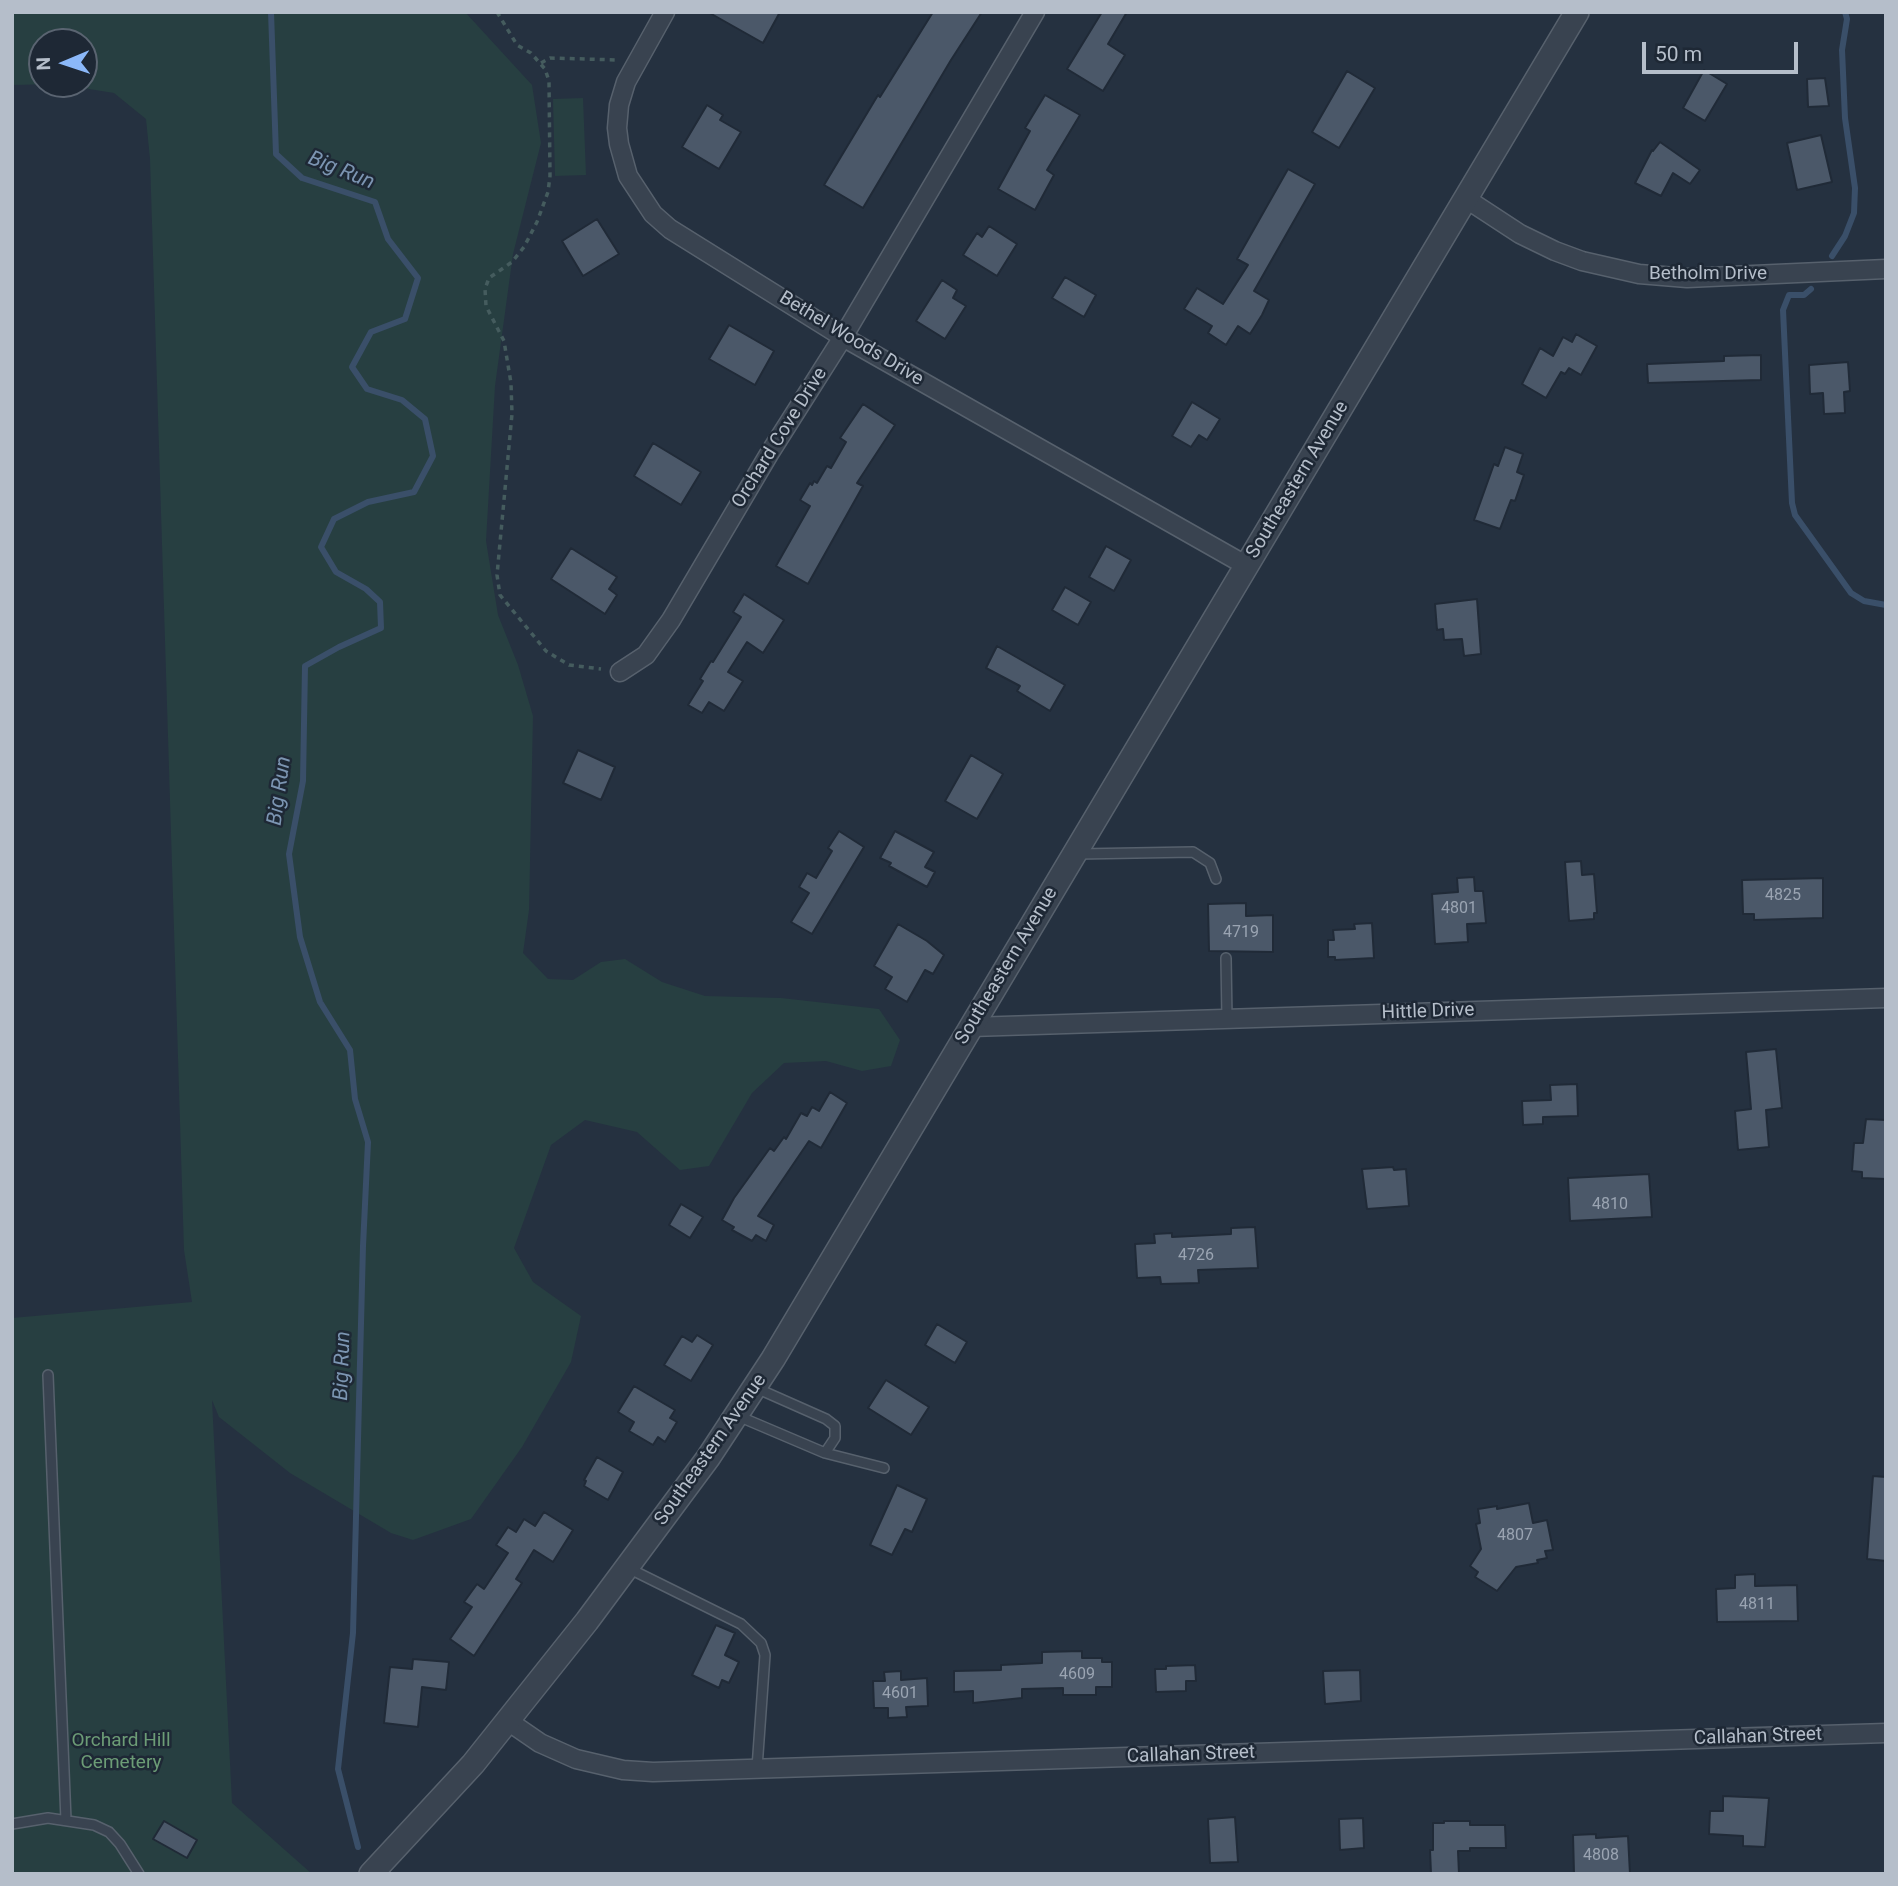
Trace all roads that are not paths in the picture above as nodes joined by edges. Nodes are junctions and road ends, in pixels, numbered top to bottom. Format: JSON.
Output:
{"nodes":[{"id":1,"x":665,"y":12,"type":"edge"},
{"id":2,"x":1035,"y":12,"type":"edge"},
{"id":3,"x":1577,"y":12,"type":"edge"},
{"id":4,"x":1465,"y":198,"type":"junction"},
{"id":5,"x":1886,"y":269,"type":"edge"},
{"id":6,"x":843,"y":337,"type":"junction"},
{"id":7,"x":1247,"y":566,"type":"junction"},
{"id":8,"x":620,"y":672,"type":"road end"},
{"id":9,"x":1074,"y":854,"type":"junction"},
{"id":10,"x":1216,"y":880,"type":"dead end"},
{"id":11,"x":1226,"y":958,"type":"dead end"},
{"id":12,"x":1886,"y":998,"type":"edge"},
{"id":13,"x":1227,"y":1018,"type":"junction"},
{"id":14,"x":971,"y":1027,"type":"junction"},
{"id":15,"x":48,"y":1375,"type":"dead end"},
{"id":16,"x":755,"y":1388,"type":"junction"},
{"id":17,"x":736,"y":1416,"type":"junction"},
{"id":18,"x":825,"y":1453,"type":"junction"},
{"id":19,"x":884,"y":1468,"type":"dead end"},
{"id":20,"x":628,"y":1568,"type":"junction"},
{"id":21,"x":508,"y":1721,"type":"junction"},
{"id":22,"x":1886,"y":1732,"type":"edge"},
{"id":23,"x":758,"y":1768,"type":"junction"},
{"id":24,"x":66,"y":1820,"type":"junction"},
{"id":25,"x":12,"y":1824,"type":"edge"},
{"id":26,"x":139,"y":1874,"type":"edge"},
{"id":27,"x":371,"y":1874,"type":"edge"}],
"edges":[{"from":1,"to":6,"type":"street","name":"Bethel Woods Drive"},
{"from":2,"to":6,"type":"street","name":"Orchard Cove Drive"},
{"from":3,"to":4,"type":"street","name":"Southeastern Avenue"},
{"from":4,"to":5,"type":"street","name":"Betholm Drive"},
{"from":4,"to":7,"type":"street","name":"Southeastern Avenue"},
{"from":6,"to":7,"type":"street","name":"Bethel Woods Drive"},
{"from":6,"to":8,"type":"street","name":"Orchard Cove Drive"},
{"from":7,"to":9,"type":"street","name":"Southeastern Avenue"},
{"from":9,"to":10,"type":"lane"},
{"from":9,"to":14,"type":"street","name":"Southeastern Avenue"},
{"from":11,"to":13,"type":"lane"},
{"from":12,"to":13,"type":"street","name":"Hittle Drive"},
{"from":13,"to":14,"type":"street","name":"Hittle Drive"},
{"from":14,"to":16,"type":"street","name":"Southeastern Avenue"},
{"from":15,"to":24,"type":"lane"},
{"from":16,"to":17,"type":"street","name":"Southeastern Avenue"},
{"from":16,"to":18,"type":"lane"},
{"from":17,"to":18,"type":"lane"},
{"from":17,"to":20,"type":"street","name":"Southeastern Avenue"},
{"from":18,"to":19,"type":"lane"},
{"from":20,"to":21,"type":"street","name":"Southeastern Avenue"},
{"from":20,"to":23,"type":"lane"},
{"from":21,"to":23,"type":"street","name":"Callahan Street"},
{"from":21,"to":27,"type":"street","name":"Southeastern Avenue"},
{"from":22,"to":23,"type":"street","name":"Callahan Street"},
{"from":24,"to":25,"type":"lane"},
{"from":24,"to":26,"type":"lane"}]}
